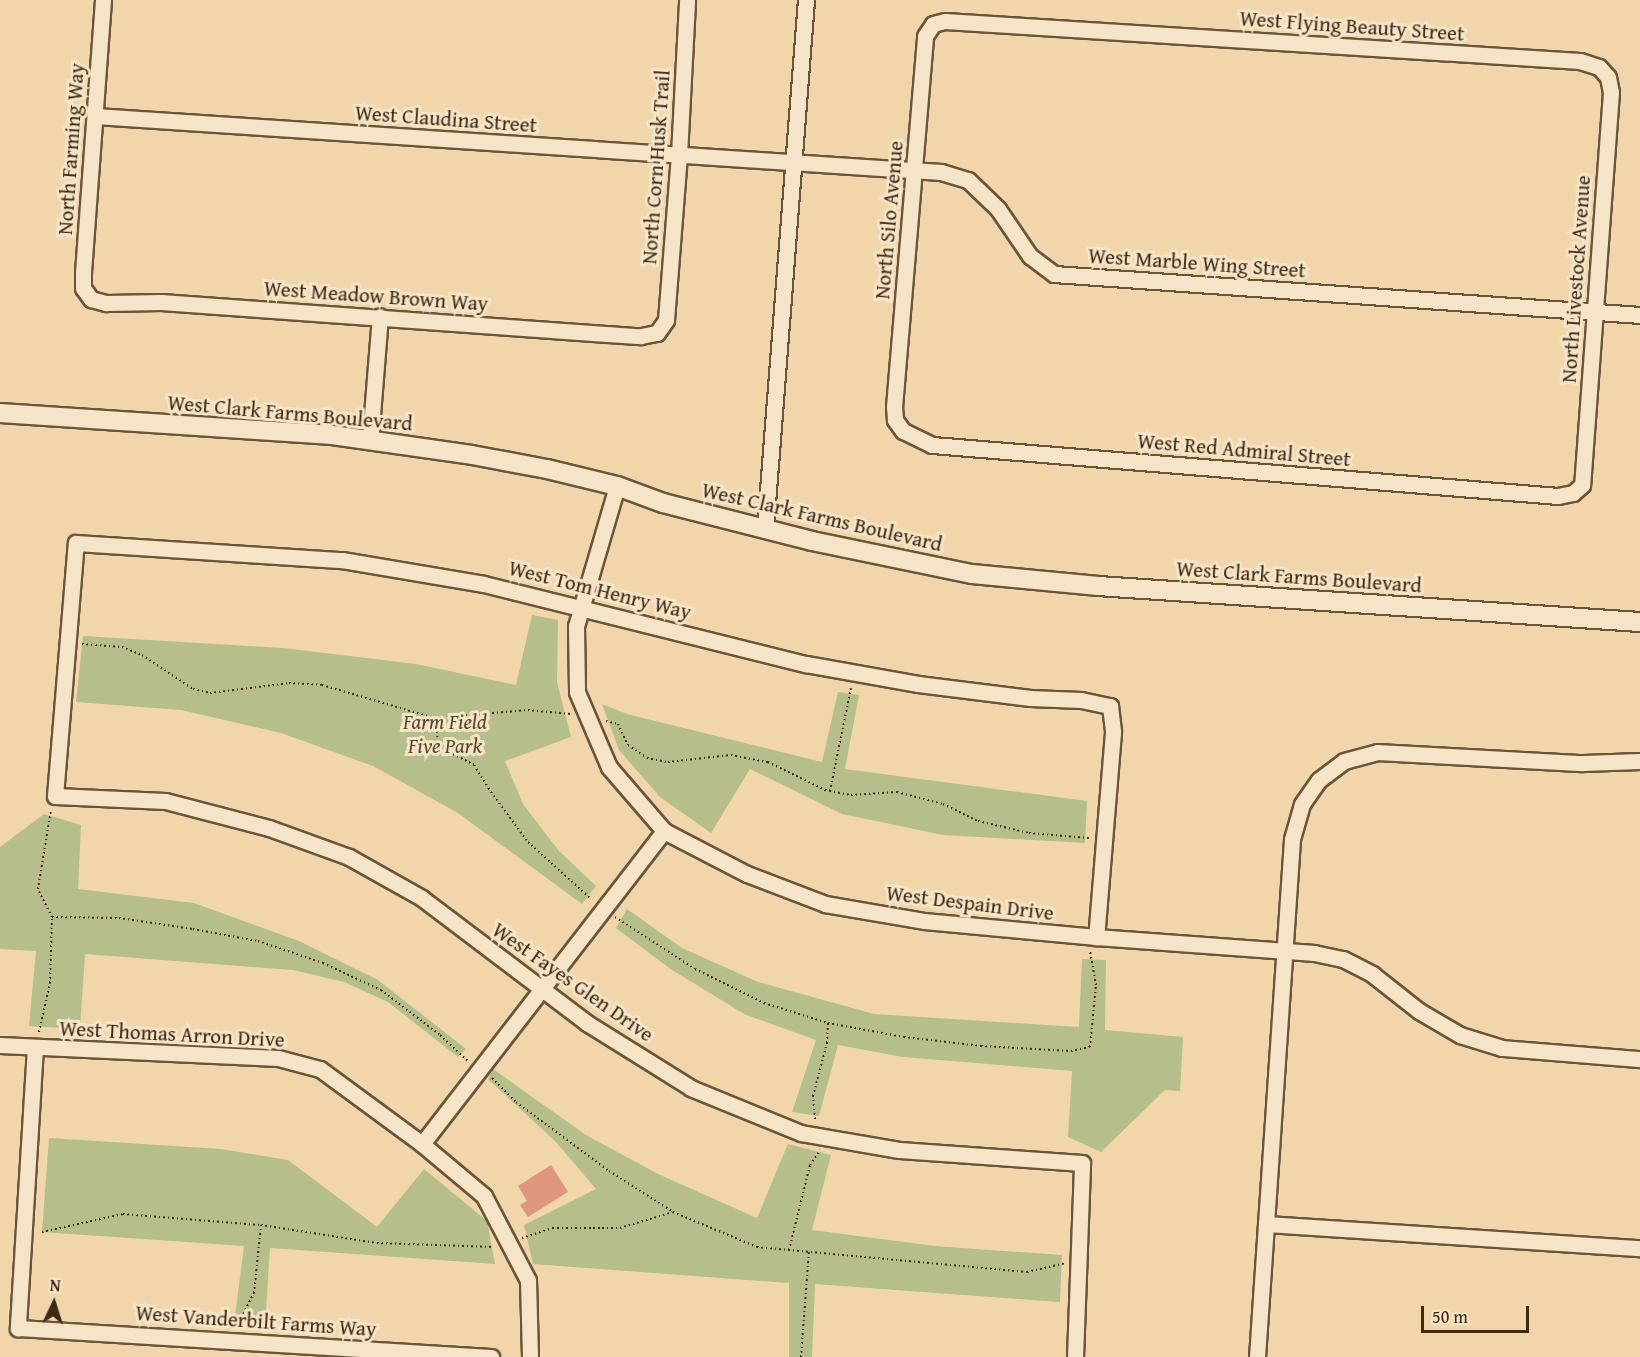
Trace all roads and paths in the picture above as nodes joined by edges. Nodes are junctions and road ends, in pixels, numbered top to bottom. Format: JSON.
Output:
{"nodes":[{"id":1,"x":104,"y":0,"type":"edge"},
{"id":2,"x":687,"y":0,"type":"edge"},
{"id":3,"x":806,"y":0,"type":"edge"},
{"id":4,"x":945,"y":21,"type":"joint"},
{"id":5,"x":1608,"y":77,"type":"joint"},
{"id":6,"x":95,"y":116,"type":"junction"},
{"id":7,"x":679,"y":155,"type":"junction"},
{"id":8,"x":794,"y":160,"type":"junction"},
{"id":9,"x":914,"y":170,"type":"junction"},
{"id":10,"x":91,"y":299,"type":"joint"},
{"id":11,"x":1594,"y":312,"type":"junction"},
{"id":12,"x":1640,"y":315,"type":"edge"},
{"id":13,"x":380,"y":316,"type":"junction"},
{"id":14,"x":657,"y":333,"type":"joint"},
{"id":15,"x":0,"y":414,"type":"edge"},
{"id":16,"x":903,"y":431,"type":"joint"},
{"id":17,"x":370,"y":440,"type":"junction"},
{"id":18,"x":1582,"y":485,"type":"joint"},
{"id":19,"x":617,"y":486,"type":"junction"},
{"id":20,"x":765,"y":529,"type":"junction"},
{"id":21,"x":582,"y":606,"type":"junction"},
{"id":22,"x":1640,"y":622,"type":"edge"},
{"id":23,"x":855,"y":672,"type":"junction"},
{"id":24,"x":434,"y":718,"type":"dead end"},
{"id":25,"x":1640,"y":761,"type":"edge"},
{"id":26,"x":830,"y":791,"type":"dead end"},
{"id":27,"x":55,"y":796,"type":"junction"},
{"id":28,"x":664,"y":831,"type":"junction"},
{"id":29,"x":603,"y":910,"type":"junction"},
{"id":30,"x":52,"y":917,"type":"junction"},
{"id":31,"x":1092,"y":937,"type":"junction"},
{"id":32,"x":1285,"y":951,"type":"junction"},
{"id":33,"x":542,"y":988,"type":"junction"},
{"id":34,"x":828,"y":1023,"type":"junction"},
{"id":35,"x":0,"y":1045,"type":"edge"},
{"id":36,"x":35,"y":1047,"type":"junction"},
{"id":37,"x":1640,"y":1059,"type":"edge"},
{"id":38,"x":478,"y":1070,"type":"junction"},
{"id":39,"x":828,"y":1138,"type":"junction"},
{"id":40,"x":422,"y":1144,"type":"junction"},
{"id":41,"x":673,"y":1212,"type":"junction"},
{"id":42,"x":1266,"y":1224,"type":"junction"},
{"id":43,"x":261,"y":1226,"type":"junction"},
{"id":44,"x":42,"y":1232,"type":"dead end"},
{"id":45,"x":508,"y":1242,"type":"junction"},
{"id":46,"x":1640,"y":1248,"type":"edge"},
{"id":47,"x":789,"y":1250,"type":"junction"},
{"id":48,"x":809,"y":1251,"type":"junction"},
{"id":49,"x":1078,"y":1260,"type":"junction"},
{"id":50,"x":230,"y":1341,"type":"junction"},
{"id":51,"x":491,"y":1357,"type":"edge"},
{"id":52,"x":530,"y":1357,"type":"edge"},
{"id":53,"x":801,"y":1357,"type":"edge"},
{"id":54,"x":1075,"y":1357,"type":"edge"},
{"id":55,"x":1257,"y":1357,"type":"edge"}],
"edges":[{"from":1,"to":6,"type":"street","name":"North Farming Way"},
{"from":2,"to":7,"type":"street","name":"North Corn Husk Trail"},
{"from":3,"to":8,"type":"street"},
{"from":4,"to":5,"type":"street","name":"West Flying Beauty Street"},
{"from":4,"to":9,"type":"street","name":"North Silo Avenue"},
{"from":5,"to":11,"type":"street","name":"North Livestock Avenue"},
{"from":6,"to":7,"type":"street","name":"West Claudina Street"},
{"from":6,"to":10,"type":"street","name":"North Farming Way"},
{"from":7,"to":8,"type":"street","name":"West Claudina Street"},
{"from":7,"to":14,"type":"street","name":"North Corn Husk Trail"},
{"from":8,"to":9,"type":"street","name":"West Marble Wing Street"},
{"from":8,"to":20,"type":"street"},
{"from":9,"to":11,"type":"street","name":"West Marble Wing Street"},
{"from":9,"to":16,"type":"street","name":"North Silo Avenue"},
{"from":10,"to":13,"type":"street","name":"West Meadow Brown Way"},
{"from":11,"to":12,"type":"street","name":"West Marble Wing Street"},
{"from":11,"to":18,"type":"street","name":"North Livestock Avenue"},
{"from":13,"to":14,"type":"street","name":"West Meadow Brown Way"},
{"from":13,"to":17,"type":"street"},
{"from":15,"to":17,"type":"street","name":"West Clark Farms Boulevard"},
{"from":16,"to":18,"type":"street","name":"West Red Admiral Street"},
{"from":17,"to":19,"type":"street","name":"West Clark Farms Boulevard"},
{"from":19,"to":20,"type":"street","name":"West Clark Farms Boulevard"},
{"from":19,"to":21,"type":"street","name":"West Despain Drive"},
{"from":20,"to":22,"type":"street","name":"West Clark Farms Boulevard"},
{"from":21,"to":23,"type":"street","name":"West Tom Henry Way"},
{"from":21,"to":27,"type":"street","name":"West Tom Henry Way"},
{"from":21,"to":28,"type":"street","name":"West Despain Drive"},
{"from":23,"to":26,"type":"path"},
{"from":23,"to":31,"type":"street","name":"West Tom Henry Way"},
{"from":24,"to":29,"type":"path"},
{"from":25,"to":32,"type":"street"},
{"from":27,"to":30,"type":"path"},
{"from":27,"to":33,"type":"street","name":"West Fayes Glen Drive"},
{"from":28,"to":29,"type":"street"},
{"from":28,"to":31,"type":"street","name":"West Despain Drive"},
{"from":29,"to":33,"type":"street"},
{"from":29,"to":34,"type":"path"},
{"from":30,"to":36,"type":"path"},
{"from":30,"to":38,"type":"path"},
{"from":31,"to":32,"type":"street","name":"West Despain Drive"},
{"from":31,"to":34,"type":"path"},
{"from":32,"to":37,"type":"street","name":"West Despain Drive"},
{"from":32,"to":42,"type":"street"},
{"from":33,"to":38,"type":"street"},
{"from":33,"to":39,"type":"street","name":"West Fayes Glen Drive"},
{"from":34,"to":39,"type":"path"},
{"from":35,"to":36,"type":"street","name":"West Thomas Arron Drive"},
{"from":36,"to":40,"type":"street","name":"West Thomas Arron Drive"},
{"from":36,"to":50,"type":"street","name":"West Vanderbilt Farms Way"},
{"from":38,"to":40,"type":"street"},
{"from":38,"to":41,"type":"path"},
{"from":39,"to":47,"type":"path"},
{"from":39,"to":49,"type":"street","name":"West Fayes Glen Drive"},
{"from":40,"to":45,"type":"street","name":"West Thomas Arron Drive"},
{"from":41,"to":45,"type":"path"},
{"from":41,"to":47,"type":"path"},
{"from":42,"to":46,"type":"street"},
{"from":42,"to":55,"type":"street"},
{"from":43,"to":44,"type":"path"},
{"from":43,"to":45,"type":"path"},
{"from":43,"to":50,"type":"path"},
{"from":45,"to":52,"type":"street","name":"West Thomas Arron Drive"},
{"from":47,"to":48,"type":"path"},
{"from":48,"to":49,"type":"path"},
{"from":48,"to":53,"type":"path"},
{"from":49,"to":54,"type":"street"},
{"from":50,"to":51,"type":"street","name":"West Vanderbilt Farms Way"}]}
